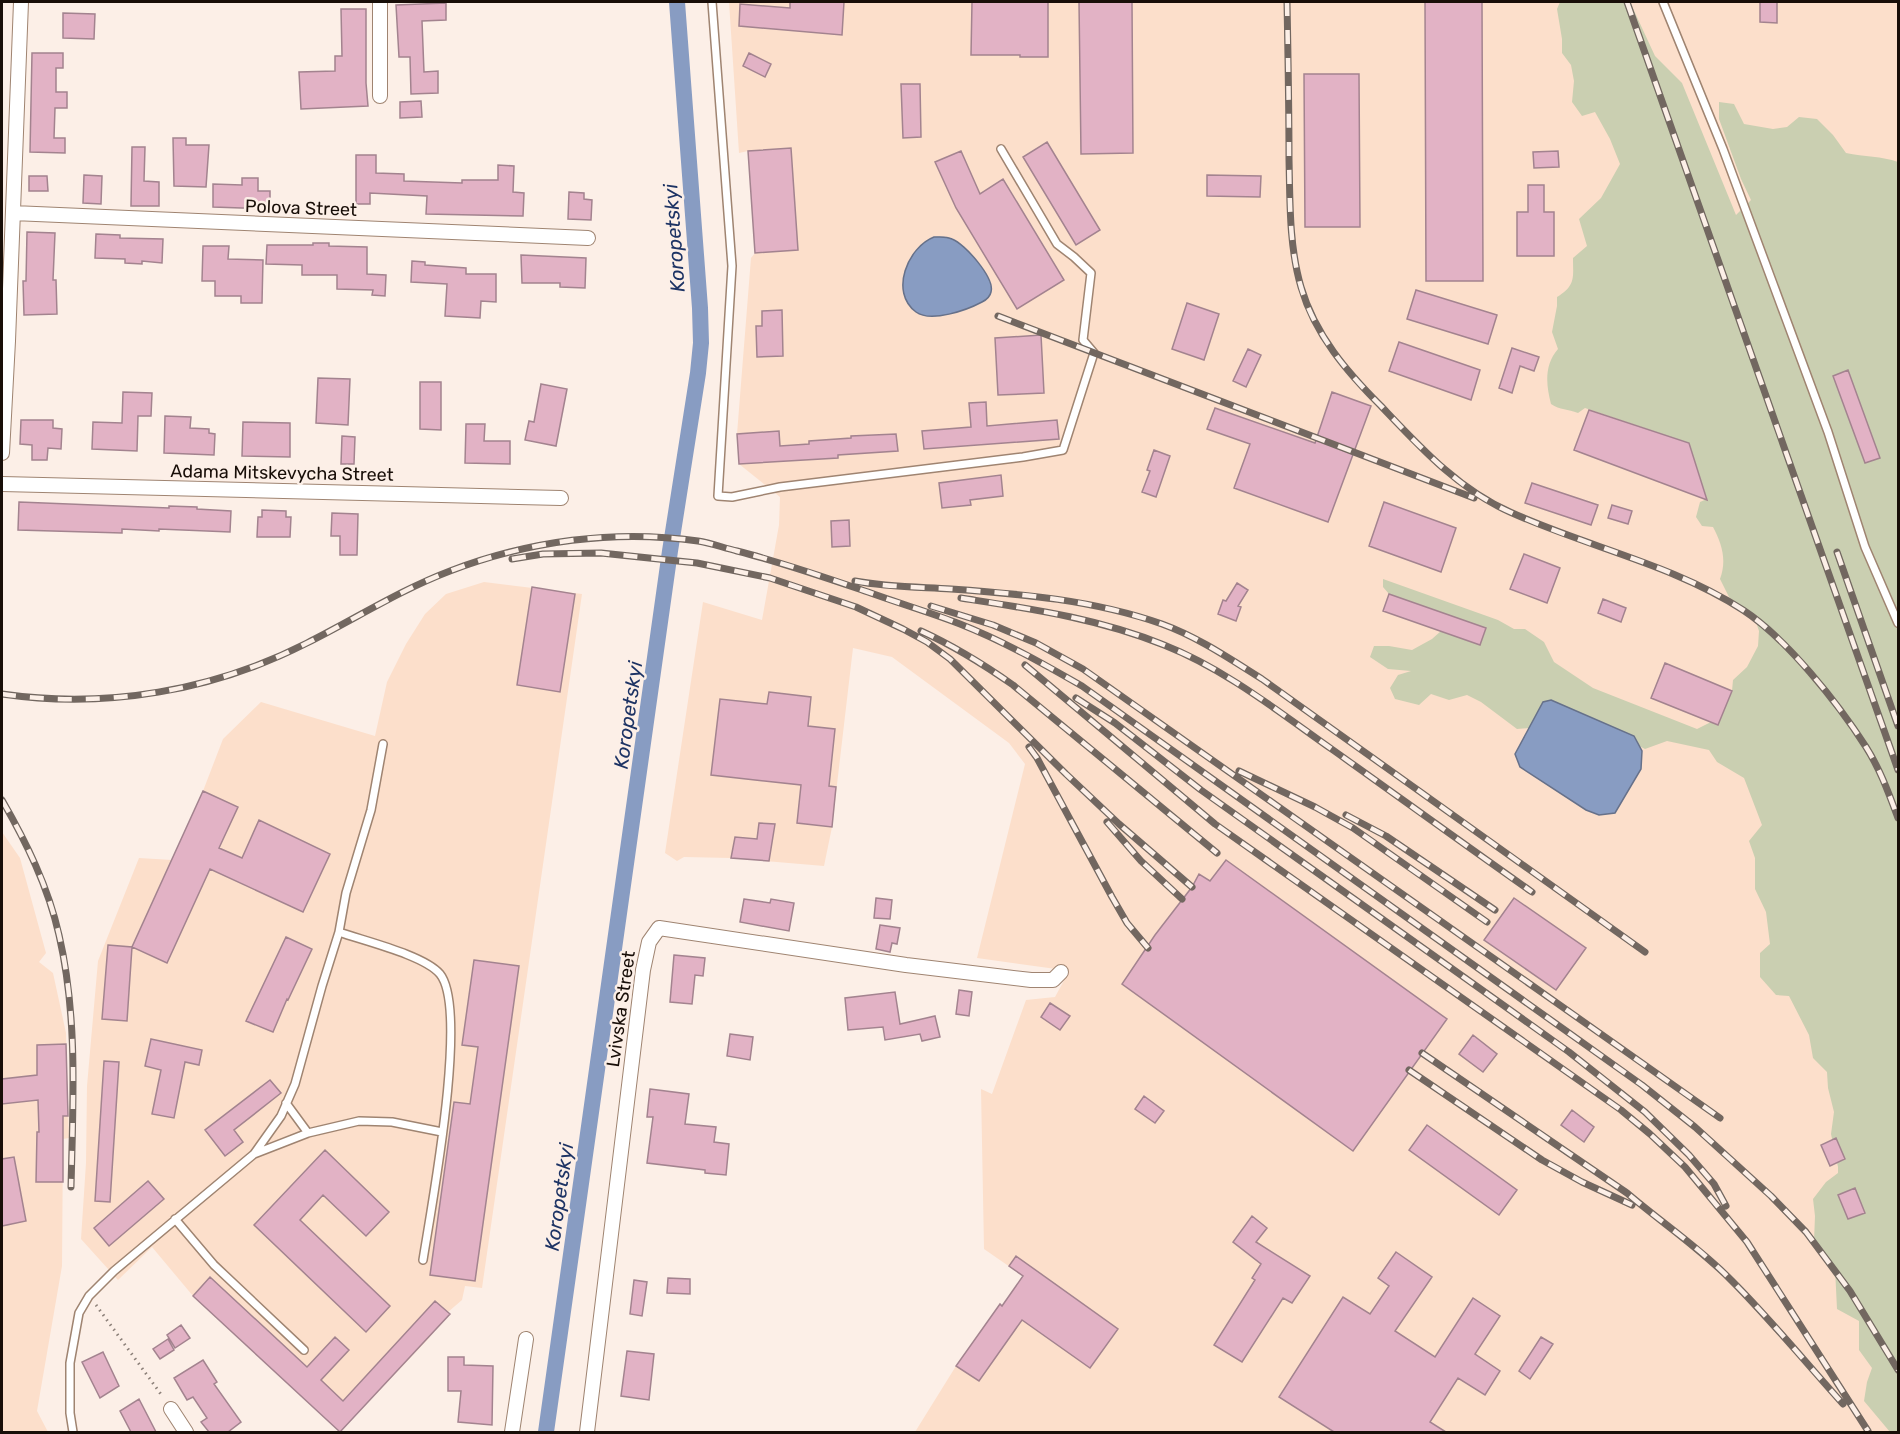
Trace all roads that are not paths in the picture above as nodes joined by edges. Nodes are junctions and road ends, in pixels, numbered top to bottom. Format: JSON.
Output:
{"nodes":[{"id":1,"x":21,"y":2,"type":"edge"},
{"id":2,"x":380,"y":2,"type":"edge"},
{"id":3,"x":712,"y":2,"type":"edge"},
{"id":4,"x":1663,"y":2,"type":"edge"},
{"id":5,"x":380,"y":96,"type":"dead end"},
{"id":6,"x":1001,"y":149,"type":"dead end"},
{"id":7,"x":13,"y":213,"type":"junction"},
{"id":8,"x":588,"y":238,"type":"dead end"},
{"id":9,"x":5,"y":341,"type":"edge"},
{"id":10,"x":2,"y":453,"type":"edge"},
{"id":11,"x":2,"y":484,"type":"edge"},
{"id":12,"x":561,"y":498,"type":"dead end"},
{"id":13,"x":1899,"y":623,"type":"edge"},
{"id":14,"x":383,"y":744,"type":"dead end"},
{"id":15,"x":339,"y":932,"type":"junction"},
{"id":16,"x":1061,"y":972,"type":"dead end"},
{"id":17,"x":286,"y":1103,"type":"junction"},
{"id":18,"x":442,"y":1132,"type":"junction"},
{"id":19,"x":308,"y":1133,"type":"junction"},
{"id":20,"x":254,"y":1154,"type":"junction"},
{"id":21,"x":175,"y":1219,"type":"junction"},
{"id":22,"x":423,"y":1260,"type":"dead end"},
{"id":23,"x":526,"y":1339,"type":"dead end"},
{"id":24,"x":304,"y":1350,"type":"dead end"},
{"id":25,"x":171,"y":1409,"type":"road end"},
{"id":26,"x":73,"y":1432,"type":"edge"},
{"id":27,"x":186,"y":1432,"type":"edge"},
{"id":28,"x":512,"y":1432,"type":"edge"},
{"id":29,"x":587,"y":1432,"type":"edge"}],
"edges":[{"from":1,"to":7,"type":"street"},
{"from":2,"to":5,"type":"street"},
{"from":3,"to":6,"type":"lane"},
{"from":4,"to":13,"type":"lane"},
{"from":7,"to":8,"type":"street","name":"Polova Street"},
{"from":7,"to":9,"type":"street"},
{"from":9,"to":10,"type":"street"},
{"from":11,"to":12,"type":"street","name":"Adama Mitskevycha Street"},
{"from":14,"to":15,"type":"lane"},
{"from":15,"to":17,"type":"lane"},
{"from":15,"to":18,"type":"lane"},
{"from":16,"to":29,"type":"street","name":"Lvivska Street"},
{"from":17,"to":19,"type":"lane"},
{"from":17,"to":20,"type":"lane"},
{"from":18,"to":19,"type":"lane"},
{"from":18,"to":22,"type":"lane"},
{"from":19,"to":20,"type":"lane"},
{"from":20,"to":21,"type":"lane"},
{"from":21,"to":24,"type":"lane"},
{"from":21,"to":26,"type":"lane"},
{"from":23,"to":28,"type":"street"},
{"from":25,"to":27,"type":"street"}]}
